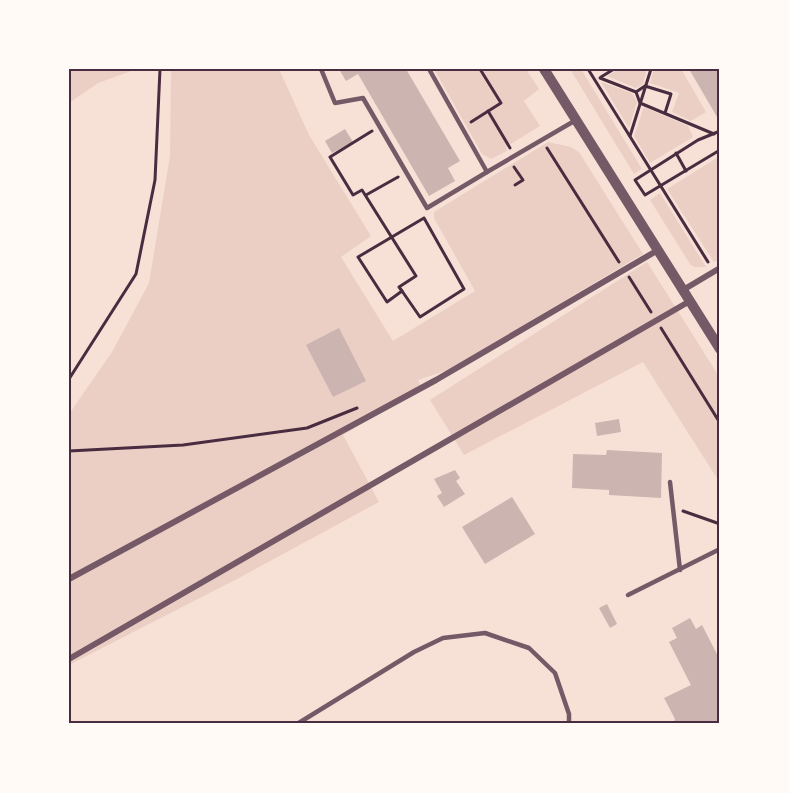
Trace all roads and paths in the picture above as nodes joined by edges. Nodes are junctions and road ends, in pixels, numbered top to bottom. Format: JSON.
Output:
{"nodes":[{"id":1,"x":160,"y":69,"type":"edge"},
{"id":2,"x":321,"y":69,"type":"edge"},
{"id":3,"x":429,"y":69,"type":"edge"},
{"id":4,"x":480,"y":69,"type":"edge"},
{"id":5,"x":544,"y":69,"type":"edge"},
{"id":6,"x":588,"y":69,"type":"edge"},
{"id":7,"x":614,"y":69,"type":"edge"},
{"id":8,"x":651,"y":69,"type":"edge"},
{"id":9,"x":600,"y":78,"type":"junction"},
{"id":10,"x":595,"y":80,"type":"junction"},
{"id":11,"x":645,"y":86,"type":"junction"},
{"id":12,"x":636,"y":92,"type":"junction"},
{"id":13,"x":640,"y":103,"type":"junction"},
{"id":14,"x":488,"y":111,"type":"junction"},
{"id":15,"x":665,"y":113,"type":"junction"},
{"id":16,"x":576,"y":120,"type":"junction"},
{"id":17,"x":380,"y":126,"type":"junction"},
{"id":18,"x":462,"y":128,"type":"junction"},
{"id":19,"x":720,"y":131,"type":"edge"},
{"id":20,"x":714,"y":134,"type":"junction"},
{"id":21,"x":630,"y":136,"type":"junction"},
{"id":22,"x":542,"y":140,"type":"junction"},
{"id":23,"x":720,"y":150,"type":"edge"},
{"id":24,"x":676,"y":153,"type":"junction"},
{"id":25,"x":512,"y":157,"type":"junction"},
{"id":26,"x":650,"y":169,"type":"junction"},
{"id":27,"x":686,"y":171,"type":"junction"},
{"id":28,"x":406,"y":172,"type":"junction"},
{"id":29,"x":487,"y":172,"type":"junction"},
{"id":30,"x":515,"y":185,"type":"dead end"},
{"id":31,"x":661,"y":186,"type":"junction"},
{"id":32,"x":366,"y":195,"type":"junction"},
{"id":33,"x":427,"y":208,"type":"junction"},
{"id":34,"x":424,"y":218,"type":"junction"},
{"id":35,"x":391,"y":237,"type":"junction"},
{"id":36,"x":658,"y":250,"type":"junction"},
{"id":37,"x":717,"y":270,"type":"edge"},
{"id":38,"x":625,"y":271,"type":"junction"},
{"id":39,"x":683,"y":290,"type":"junction"},
{"id":40,"x":402,"y":291,"type":"junction"},
{"id":41,"x":690,"y":301,"type":"junction"},
{"id":42,"x":656,"y":321,"type":"junction"},
{"id":43,"x":720,"y":349,"type":"edge"},
{"id":44,"x":69,"y":379,"type":"edge"},
{"id":45,"x":362,"y":406,"type":"dead end"},
{"id":46,"x":720,"y":423,"type":"edge"},
{"id":47,"x":69,"y":451,"type":"edge"},
{"id":48,"x":670,"y":482,"type":"dead end"},
{"id":49,"x":673,"y":507,"type":"junction"},
{"id":50,"x":720,"y":524,"type":"edge"},
{"id":51,"x":720,"y":549,"type":"edge"},
{"id":52,"x":680,"y":570,"type":"junction"},
{"id":53,"x":69,"y":579,"type":"edge"},
{"id":54,"x":628,"y":595,"type":"dead end"},
{"id":55,"x":69,"y":659,"type":"edge"},
{"id":56,"x":297,"y":724,"type":"edge"},
{"id":57,"x":569,"y":724,"type":"edge"}],
"edges":[{"from":1,"to":44,"type":"path"},
{"from":2,"to":17,"type":"lane"},
{"from":3,"to":18,"type":"lane"},
{"from":4,"to":14,"type":"path"},
{"from":5,"to":16,"type":"street"},
{"from":6,"to":10,"type":"path"},
{"from":7,"to":9,"type":"path"},
{"from":8,"to":11,"type":"path"},
{"from":9,"to":10,"type":"path"},
{"from":9,"to":12,"type":"path"},
{"from":10,"to":21,"type":"path"},
{"from":11,"to":12,"type":"path"},
{"from":11,"to":13,"type":"path"},
{"from":11,"to":15,"type":"path"},
{"from":12,"to":13,"type":"path"},
{"from":13,"to":15,"type":"path"},
{"from":13,"to":21,"type":"path"},
{"from":14,"to":18,"type":"path"},
{"from":14,"to":25,"type":"path"},
{"from":15,"to":20,"type":"path"},
{"from":16,"to":22,"type":"lane"},
{"from":16,"to":36,"type":"street"},
{"from":17,"to":28,"type":"lane"},
{"from":17,"to":32,"type":"path"},
{"from":18,"to":29,"type":"lane"},
{"from":19,"to":20,"type":"path"},
{"from":20,"to":24,"type":"path"},
{"from":21,"to":26,"type":"path"},
{"from":22,"to":25,"type":"lane"},
{"from":22,"to":38,"type":"path"},
{"from":23,"to":27,"type":"path"},
{"from":24,"to":26,"type":"path"},
{"from":24,"to":27,"type":"path"},
{"from":25,"to":29,"type":"lane"},
{"from":25,"to":30,"type":"path"},
{"from":26,"to":31,"type":"path"},
{"from":26,"to":31,"type":"path"},
{"from":27,"to":31,"type":"path"},
{"from":28,"to":32,"type":"path"},
{"from":28,"to":33,"type":"lane"},
{"from":29,"to":33,"type":"lane"},
{"from":31,"to":37,"type":"path"},
{"from":32,"to":35,"type":"path"},
{"from":33,"to":34,"type":"path"},
{"from":34,"to":35,"type":"path"},
{"from":34,"to":40,"type":"path"},
{"from":35,"to":40,"type":"path"},
{"from":35,"to":40,"type":"path"},
{"from":36,"to":38,"type":"street"},
{"from":36,"to":39,"type":"street"},
{"from":37,"to":39,"type":"street"},
{"from":38,"to":42,"type":"path"},
{"from":38,"to":53,"type":"street"},
{"from":39,"to":41,"type":"street"},
{"from":41,"to":42,"type":"street"},
{"from":41,"to":43,"type":"street"},
{"from":42,"to":46,"type":"path"},
{"from":42,"to":55,"type":"street"},
{"from":45,"to":47,"type":"path"},
{"from":48,"to":49,"type":"lane"},
{"from":49,"to":50,"type":"path"},
{"from":49,"to":52,"type":"lane"},
{"from":51,"to":52,"type":"lane"},
{"from":52,"to":54,"type":"lane"},
{"from":56,"to":57,"type":"lane"}]}
